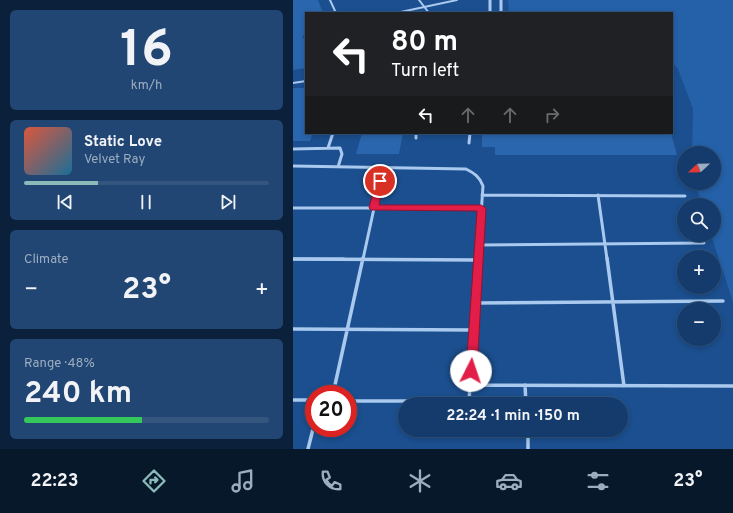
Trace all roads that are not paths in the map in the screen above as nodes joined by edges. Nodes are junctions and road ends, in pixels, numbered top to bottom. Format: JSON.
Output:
{"nodes":[{"id":1,"x":330,"y":0,"type":"edge"},
{"id":2,"x":419,"y":0,"type":"edge"},
{"id":3,"x":457,"y":0,"type":"edge"},
{"id":4,"x":490,"y":0,"type":"edge"},
{"id":5,"x":501,"y":0,"type":"edge"},
{"id":6,"x":425,"y":7,"type":"junction"},
{"id":7,"x":336,"y":12,"type":"edge"},
{"id":8,"x":401,"y":12,"type":"edge"},
{"id":9,"x":428,"y":12,"type":"edge"},
{"id":10,"x":490,"y":12,"type":"edge"},
{"id":11,"x":501,"y":12,"type":"edge"},
{"id":12,"x":305,"y":81,"type":"edge"},
{"id":13,"x":293,"y":83,"type":"edge"},
{"id":14,"x":333,"y":134,"type":"edge"},
{"id":15,"x":416,"y":134,"type":"edge"},
{"id":16,"x":470,"y":134,"type":"edge"},
{"id":17,"x":415,"y":138,"type":"dead end"},
{"id":18,"x":469,"y":143,"type":"dead end"},
{"id":19,"x":328,"y":148,"type":"junction"},
{"id":20,"x":293,"y":149,"type":"edge"},
{"id":21,"x":293,"y":166,"type":"edge"},
{"id":22,"x":338,"y":167,"type":"junction"},
{"id":23,"x":383,"y":167,"type":"junction"},
{"id":24,"x":482,"y":195,"type":"junction"},
{"id":25,"x":598,"y":195,"type":"junction"},
{"id":26,"x":685,"y":196,"type":"dead end"},
{"id":27,"x":293,"y":208,"type":"edge"},
{"id":28,"x":374,"y":208,"type":"junction"},
{"id":29,"x":481,"y":208,"type":"junction"},
{"id":30,"x":704,"y":243,"type":"dead end"},
{"id":31,"x":605,"y":244,"type":"junction"},
{"id":32,"x":479,"y":245,"type":"junction"},
{"id":33,"x":293,"y":259,"type":"edge"},
{"id":34,"x":363,"y":259,"type":"junction"},
{"id":35,"x":478,"y":260,"type":"junction"},
{"id":36,"x":723,"y":301,"type":"dead end"},
{"id":37,"x":613,"y":302,"type":"junction"},
{"id":38,"x":475,"y":303,"type":"junction"},
{"id":39,"x":293,"y":329,"type":"edge"},
{"id":40,"x":347,"y":329,"type":"junction"},
{"id":41,"x":474,"y":330,"type":"junction"},
{"id":42,"x":470,"y":384,"type":"junction"},
{"id":43,"x":335,"y":385,"type":"edge"},
{"id":44,"x":525,"y":385,"type":"junction"},
{"id":45,"x":624,"y":386,"type":"junction"},
{"id":46,"x":733,"y":386,"type":"edge"},
{"id":47,"x":526,"y":397,"type":"edge"},
{"id":48,"x":293,"y":400,"type":"edge"},
{"id":49,"x":305,"y":400,"type":"edge"},
{"id":50,"x":357,"y":401,"type":"edge"},
{"id":51,"x":311,"y":437,"type":"edge"},
{"id":52,"x":528,"y":437,"type":"edge"},
{"id":53,"x":308,"y":449,"type":"edge"},
{"id":54,"x":529,"y":449,"type":"edge"}],
"edges":[{"from":1,"to":7,"type":"lane"},
{"from":2,"to":6,"type":"lane"},
{"from":3,"to":6,"type":"lane"},
{"from":4,"to":10,"type":"street"},
{"from":5,"to":11,"type":"street"},
{"from":6,"to":8,"type":"lane"},
{"from":6,"to":9,"type":"lane"},
{"from":12,"to":13,"type":"lane"},
{"from":14,"to":19,"type":"lane"},
{"from":15,"to":17,"type":"lane"},
{"from":16,"to":18,"type":"lane"},
{"from":19,"to":20,"type":"lane"},
{"from":19,"to":22,"type":"lane"},
{"from":21,"to":22,"type":"lane"},
{"from":22,"to":23,"type":"lane"},
{"from":23,"to":24,"type":"lane"},
{"from":23,"to":28,"type":"lane"},
{"from":24,"to":25,"type":"lane"},
{"from":24,"to":29,"type":"lane"},
{"from":25,"to":26,"type":"lane"},
{"from":25,"to":31,"type":"lane"},
{"from":27,"to":28,"type":"lane"},
{"from":28,"to":29,"type":"lane"},
{"from":28,"to":34,"type":"lane"},
{"from":29,"to":32,"type":"lane"},
{"from":30,"to":31,"type":"lane"},
{"from":31,"to":32,"type":"lane"},
{"from":31,"to":37,"type":"lane"},
{"from":32,"to":35,"type":"lane"},
{"from":33,"to":34,"type":"lane"},
{"from":34,"to":35,"type":"lane"},
{"from":34,"to":40,"type":"lane"},
{"from":35,"to":38,"type":"lane"},
{"from":36,"to":37,"type":"lane"},
{"from":37,"to":38,"type":"lane"},
{"from":37,"to":45,"type":"lane"},
{"from":38,"to":41,"type":"lane"},
{"from":39,"to":40,"type":"lane"},
{"from":40,"to":41,"type":"lane"},
{"from":40,"to":43,"type":"lane"},
{"from":41,"to":42,"type":"lane"},
{"from":42,"to":44,"type":"lane"},
{"from":42,"to":50,"type":"lane"},
{"from":44,"to":45,"type":"lane"},
{"from":44,"to":47,"type":"lane"},
{"from":45,"to":46,"type":"lane"},
{"from":48,"to":49,"type":"lane"},
{"from":51,"to":53,"type":"lane"},
{"from":52,"to":54,"type":"lane"}]}
